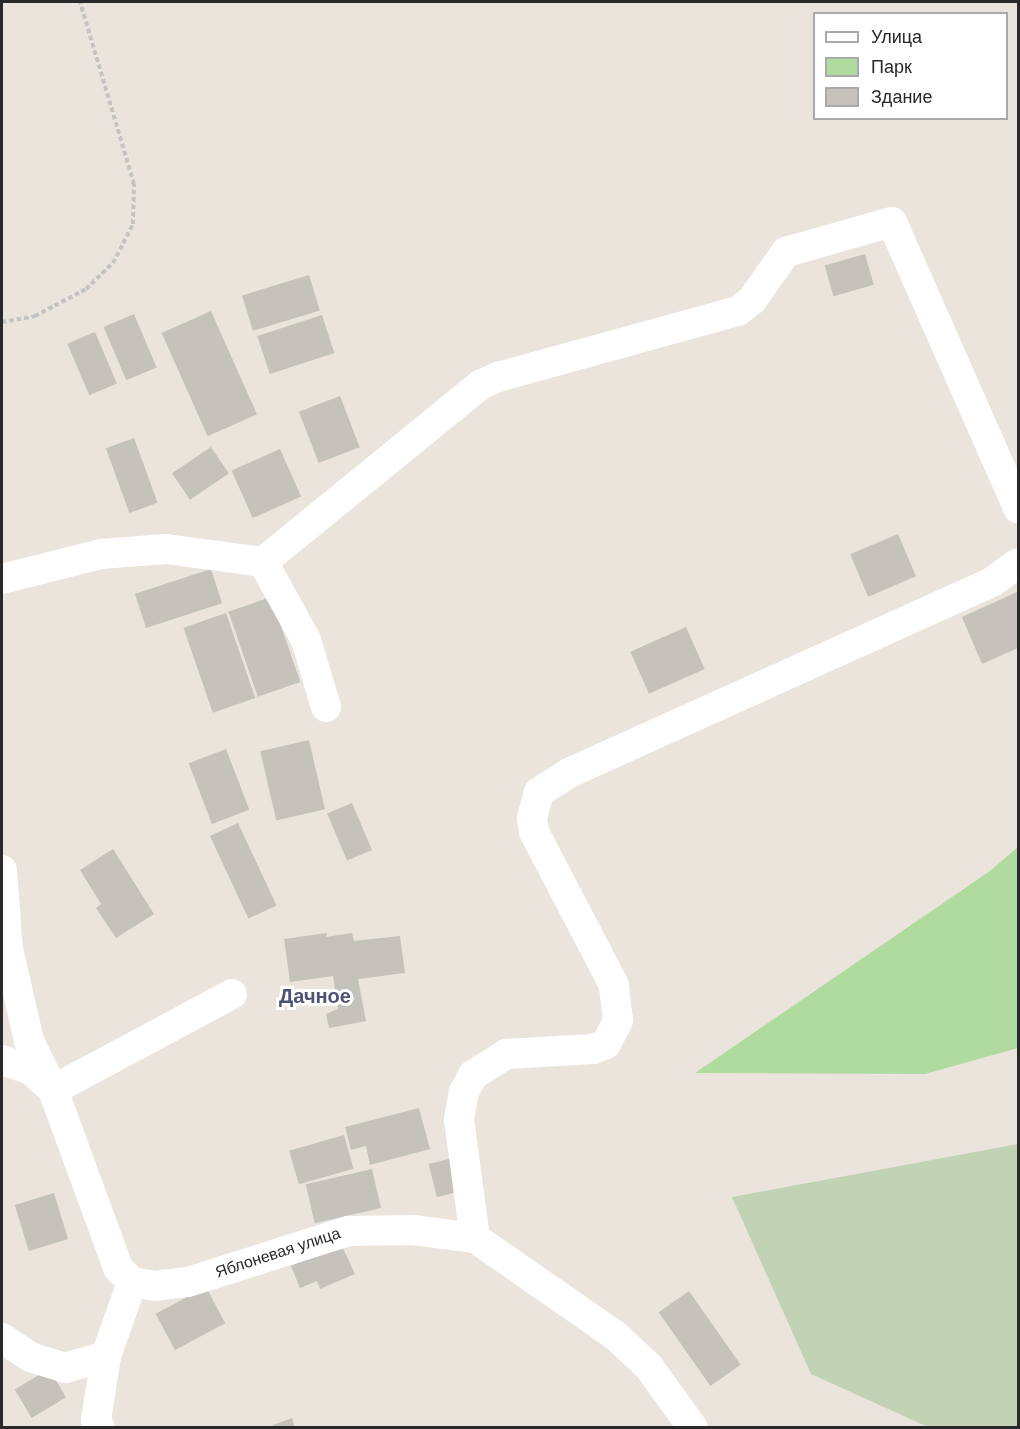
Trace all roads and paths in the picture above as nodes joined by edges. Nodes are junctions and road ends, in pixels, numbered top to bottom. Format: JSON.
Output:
{"nodes":[{"id":1,"x":80,"y":2,"type":"edge"},
{"id":2,"x":2,"y":322,"type":"edge"},
{"id":3,"x":1018,"y":508,"type":"edge"},
{"id":4,"x":263,"y":562,"type":"junction"},
{"id":5,"x":1018,"y":564,"type":"edge"},
{"id":6,"x":2,"y":579,"type":"edge"},
{"id":7,"x":326,"y":707,"type":"dead end"},
{"id":8,"x":2,"y":870,"type":"edge"},
{"id":9,"x":232,"y":994,"type":"dead end"},
{"id":10,"x":29,"y":1041,"type":"junction"},
{"id":11,"x":3,"y":1060,"type":"edge"},
{"id":12,"x":52,"y":1090,"type":"junction"},
{"id":13,"x":460,"y":1235,"type":"junction"},
{"id":14,"x":132,"y":1282,"type":"junction"},
{"id":15,"x":2,"y":1338,"type":"edge"},
{"id":16,"x":105,"y":1356,"type":"junction"},
{"id":17,"x":65,"y":1368,"type":"junction"},
{"id":18,"x":98,"y":1424,"type":"edge"},
{"id":19,"x":693,"y":1428,"type":"edge"}],
"edges":[{"from":1,"to":2,"type":"path"},
{"from":3,"to":4,"type":"street"},
{"from":4,"to":6,"type":"street"},
{"from":4,"to":7,"type":"street"},
{"from":5,"to":13,"type":"street"},
{"from":8,"to":10,"type":"street"},
{"from":9,"to":12,"type":"street"},
{"from":10,"to":11,"type":"street"},
{"from":10,"to":12,"type":"street"},
{"from":11,"to":12,"type":"street"},
{"from":12,"to":14,"type":"street"},
{"from":13,"to":14,"type":"street","name":"Яблоневая улица"},
{"from":13,"to":19,"type":"street"},
{"from":14,"to":16,"type":"street"},
{"from":15,"to":17,"type":"street"},
{"from":16,"to":17,"type":"street"},
{"from":16,"to":18,"type":"street"},
{"from":17,"to":18,"type":"street"}]}
